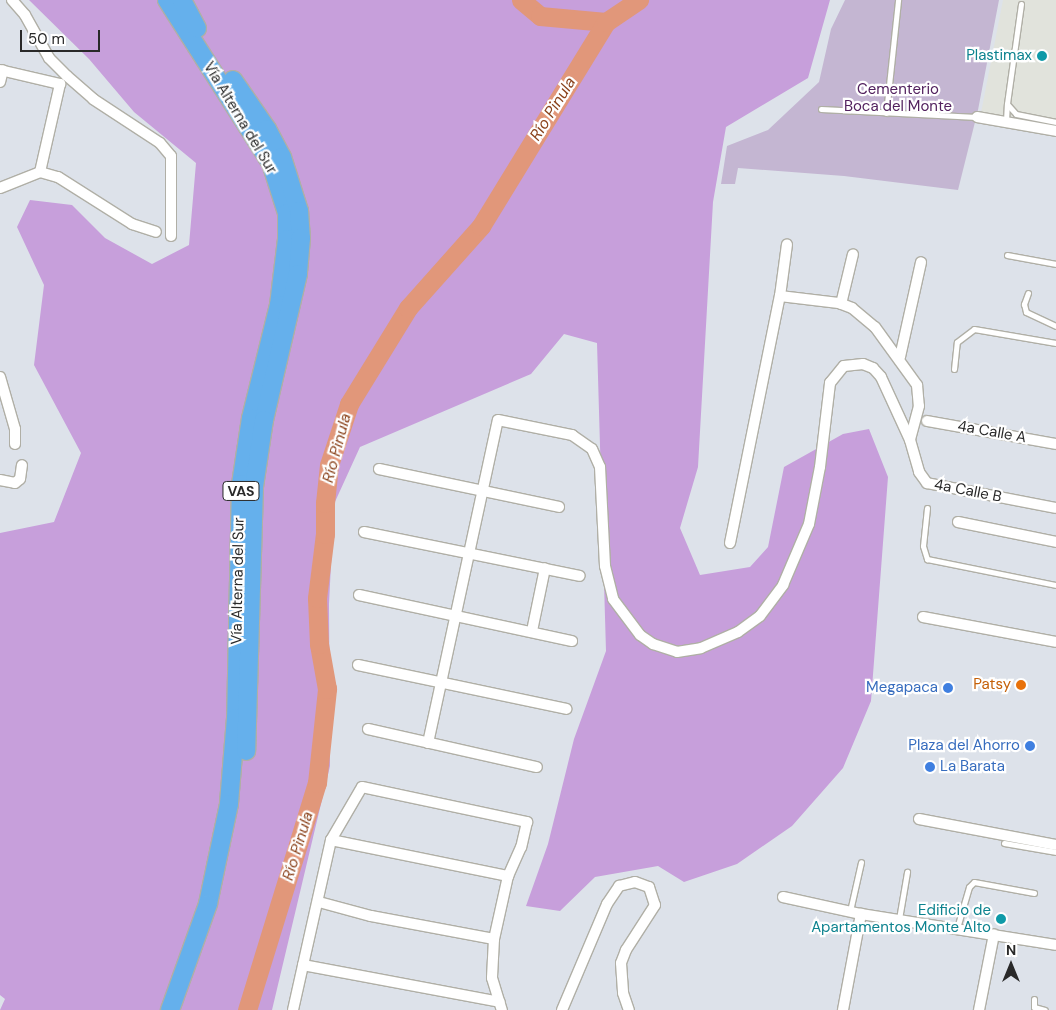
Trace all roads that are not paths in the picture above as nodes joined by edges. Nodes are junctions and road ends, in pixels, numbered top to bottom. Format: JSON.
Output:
{"nodes":[{"id":1,"x":12,"y":0,"type":"edge"},
{"id":2,"x":167,"y":0,"type":"edge"},
{"id":3,"x":182,"y":0,"type":"edge"},
{"id":4,"x":898,"y":0,"type":"edge"},
{"id":5,"x":1021,"y":4,"type":"dead end"},
{"id":6,"x":1,"y":70,"type":"edge"},
{"id":7,"x":0,"y":82,"type":"edge"},
{"id":8,"x":1007,"y":104,"type":"junction"},
{"id":9,"x":821,"y":109,"type":"dead end"},
{"id":10,"x":886,"y":113,"type":"junction"},
{"id":11,"x":977,"y":117,"type":"joint"},
{"id":12,"x":1006,"y":121,"type":"junction"},
{"id":13,"x":1056,"y":122,"type":"edge"},
{"id":14,"x":1056,"y":130,"type":"edge"},
{"id":15,"x":40,"y":172,"type":"junction"},
{"id":16,"x":0,"y":188,"type":"edge"},
{"id":17,"x":0,"y":196,"type":"edge"},
{"id":18,"x":156,"y":232,"type":"dead end"},
{"id":19,"x":171,"y":236,"type":"dead end"},
{"id":20,"x":786,"y":244,"type":"dead end"},
{"id":21,"x":854,"y":254,"type":"dead end"},
{"id":22,"x":1008,"y":255,"type":"dead end"},
{"id":23,"x":921,"y":262,"type":"dead end"},
{"id":24,"x":1056,"y":264,"type":"edge"},
{"id":25,"x":1028,"y":293,"type":"dead end"},
{"id":26,"x":780,"y":296,"type":"junction"},
{"id":27,"x":841,"y":304,"type":"junction"},
{"id":28,"x":1056,"y":326,"type":"edge"},
{"id":29,"x":1056,"y":343,"type":"edge"},
{"id":30,"x":900,"y":357,"type":"junction"},
{"id":31,"x":954,"y":369,"type":"dead end"},
{"id":32,"x":0,"y":377,"type":"edge"},
{"id":33,"x":927,"y":420,"type":"dead end"},
{"id":34,"x":910,"y":440,"type":"junction"},
{"id":35,"x":15,"y":444,"type":"dead end"},
{"id":36,"x":1056,"y":444,"type":"edge"},
{"id":37,"x":22,"y":465,"type":"dead end"},
{"id":38,"x":379,"y":469,"type":"dead end"},
{"id":39,"x":0,"y":480,"type":"edge"},
{"id":40,"x":481,"y":491,"type":"junction"},
{"id":41,"x":559,"y":507,"type":"dead end"},
{"id":42,"x":927,"y":508,"type":"dead end"},
{"id":43,"x":1056,"y":508,"type":"edge"},
{"id":44,"x":958,"y":522,"type":"dead end"},
{"id":45,"x":364,"y":532,"type":"dead end"},
{"id":46,"x":1056,"y":542,"type":"edge"},
{"id":47,"x":730,"y":543,"type":"dead end"},
{"id":48,"x":468,"y":554,"type":"junction"},
{"id":49,"x":545,"y":568,"type":"junction"},
{"id":50,"x":580,"y":576,"type":"dead end"},
{"id":51,"x":1056,"y":585,"type":"edge"},
{"id":52,"x":359,"y":596,"type":"dead end"},
{"id":53,"x":455,"y":616,"type":"junction"},
{"id":54,"x":923,"y":617,"type":"dead end"},
{"id":55,"x":532,"y":631,"type":"junction"},
{"id":56,"x":572,"y":641,"type":"dead end"},
{"id":57,"x":1056,"y":642,"type":"edge"},
{"id":58,"x":358,"y":664,"type":"dead end"},
{"id":59,"x":441,"y":682,"type":"junction"},
{"id":60,"x":566,"y":709,"type":"dead end"},
{"id":61,"x":368,"y":729,"type":"dead end"},
{"id":62,"x":428,"y":743,"type":"junction"},
{"id":63,"x":537,"y":768,"type":"dead end"},
{"id":64,"x":919,"y":819,"type":"dead end"},
{"id":65,"x":331,"y":840,"type":"junction"},
{"id":66,"x":1004,"y":843,"type":"dead end"},
{"id":67,"x":1056,"y":845,"type":"edge"},
{"id":68,"x":1056,"y":852,"type":"edge"},
{"id":69,"x":861,"y":862,"type":"dead end"},
{"id":70,"x":908,"y":872,"type":"dead end"},
{"id":71,"x":508,"y":876,"type":"junction"},
{"id":72,"x":1034,"y":893,"type":"dead end"},
{"id":73,"x":783,"y":897,"type":"dead end"},
{"id":74,"x":319,"y":902,"type":"junction"},
{"id":75,"x":850,"y":911,"type":"junction"},
{"id":76,"x":861,"y":914,"type":"junction"},
{"id":77,"x":899,"y":919,"type":"junction"},
{"id":78,"x":958,"y":928,"type":"junction"},
{"id":79,"x":994,"y":934,"type":"junction"},
{"id":80,"x":494,"y":939,"type":"junction"},
{"id":81,"x":1056,"y":945,"type":"edge"},
{"id":82,"x":303,"y":965,"type":"junction"},
{"id":83,"x":1034,"y":998,"type":"dead end"},
{"id":84,"x":482,"y":1006,"type":"edge"},
{"id":85,"x":501,"y":1006,"type":"edge"},
{"id":86,"x":170,"y":1010,"type":"edge"},
{"id":87,"x":181,"y":1010,"type":"edge"},
{"id":88,"x":293,"y":1010,"type":"edge"},
{"id":89,"x":562,"y":1010,"type":"edge"},
{"id":90,"x":629,"y":1010,"type":"edge"},
{"id":91,"x":843,"y":1010,"type":"edge"},
{"id":92,"x":979,"y":1010,"type":"edge"},
{"id":93,"x":1045,"y":1010,"type":"edge"}],
"edges":[{"from":1,"to":19,"type":"street"},
{"from":2,"to":86,"type":"highway","name":"Vía Alterna del Sur","number":"VAS"},
{"from":3,"to":87,"type":"highway","name":"Vía Alterna del Sur","number":"VAS"},
{"from":4,"to":10,"type":"lane"},
{"from":5,"to":8,"type":"lane"},
{"from":6,"to":7,"type":"street"},
{"from":6,"to":15,"type":"street"},
{"from":8,"to":12,"type":"lane"},
{"from":8,"to":13,"type":"lane"},
{"from":9,"to":10,"type":"lane"},
{"from":10,"to":11,"type":"lane"},
{"from":11,"to":12,"type":"street"},
{"from":12,"to":14,"type":"street"},
{"from":15,"to":16,"type":"street"},
{"from":15,"to":18,"type":"street"},
{"from":16,"to":17,"type":"street"},
{"from":20,"to":26,"type":"street"},
{"from":21,"to":27,"type":"street"},
{"from":22,"to":24,"type":"lane"},
{"from":23,"to":30,"type":"street"},
{"from":25,"to":28,"type":"lane"},
{"from":26,"to":27,"type":"street"},
{"from":26,"to":47,"type":"street"},
{"from":27,"to":30,"type":"street"},
{"from":29,"to":31,"type":"lane"},
{"from":30,"to":34,"type":"street"},
{"from":32,"to":35,"type":"street"},
{"from":33,"to":36,"type":"street","name":"4a Calle A"},
{"from":34,"to":40,"type":"street","name":"4a Calle B"},
{"from":34,"to":43,"type":"street","name":"4a Calle B"},
{"from":37,"to":39,"type":"street"},
{"from":38,"to":40,"type":"street"},
{"from":40,"to":41,"type":"street"},
{"from":40,"to":48,"type":"street"},
{"from":42,"to":51,"type":"lane"},
{"from":44,"to":46,"type":"street"},
{"from":45,"to":48,"type":"street"},
{"from":48,"to":49,"type":"street"},
{"from":48,"to":53,"type":"street"},
{"from":49,"to":50,"type":"street"},
{"from":49,"to":55,"type":"street"},
{"from":52,"to":53,"type":"street"},
{"from":53,"to":55,"type":"street"},
{"from":53,"to":59,"type":"street"},
{"from":54,"to":57,"type":"street"},
{"from":55,"to":56,"type":"street"},
{"from":58,"to":59,"type":"street"},
{"from":59,"to":60,"type":"street"},
{"from":59,"to":62,"type":"street"},
{"from":61,"to":62,"type":"street"},
{"from":62,"to":63,"type":"street"},
{"from":64,"to":67,"type":"street"},
{"from":65,"to":71,"type":"street"},
{"from":65,"to":71,"type":"street"},
{"from":65,"to":74,"type":"street"},
{"from":66,"to":68,"type":"lane"},
{"from":69,"to":75,"type":"lane"},
{"from":70,"to":77,"type":"lane"},
{"from":71,"to":80,"type":"street"},
{"from":72,"to":78,"type":"lane"},
{"from":73,"to":75,"type":"street"},
{"from":74,"to":80,"type":"street"},
{"from":74,"to":82,"type":"street"},
{"from":75,"to":76,"type":"street"},
{"from":76,"to":77,"type":"street"},
{"from":76,"to":91,"type":"street"},
{"from":77,"to":78,"type":"street"},
{"from":78,"to":79,"type":"street"},
{"from":79,"to":81,"type":"street"},
{"from":79,"to":92,"type":"street"},
{"from":80,"to":85,"type":"street"},
{"from":82,"to":84,"type":"street"},
{"from":82,"to":88,"type":"street"},
{"from":83,"to":93,"type":"lane"},
{"from":84,"to":85,"type":"street"},
{"from":89,"to":90,"type":"street"}]}
